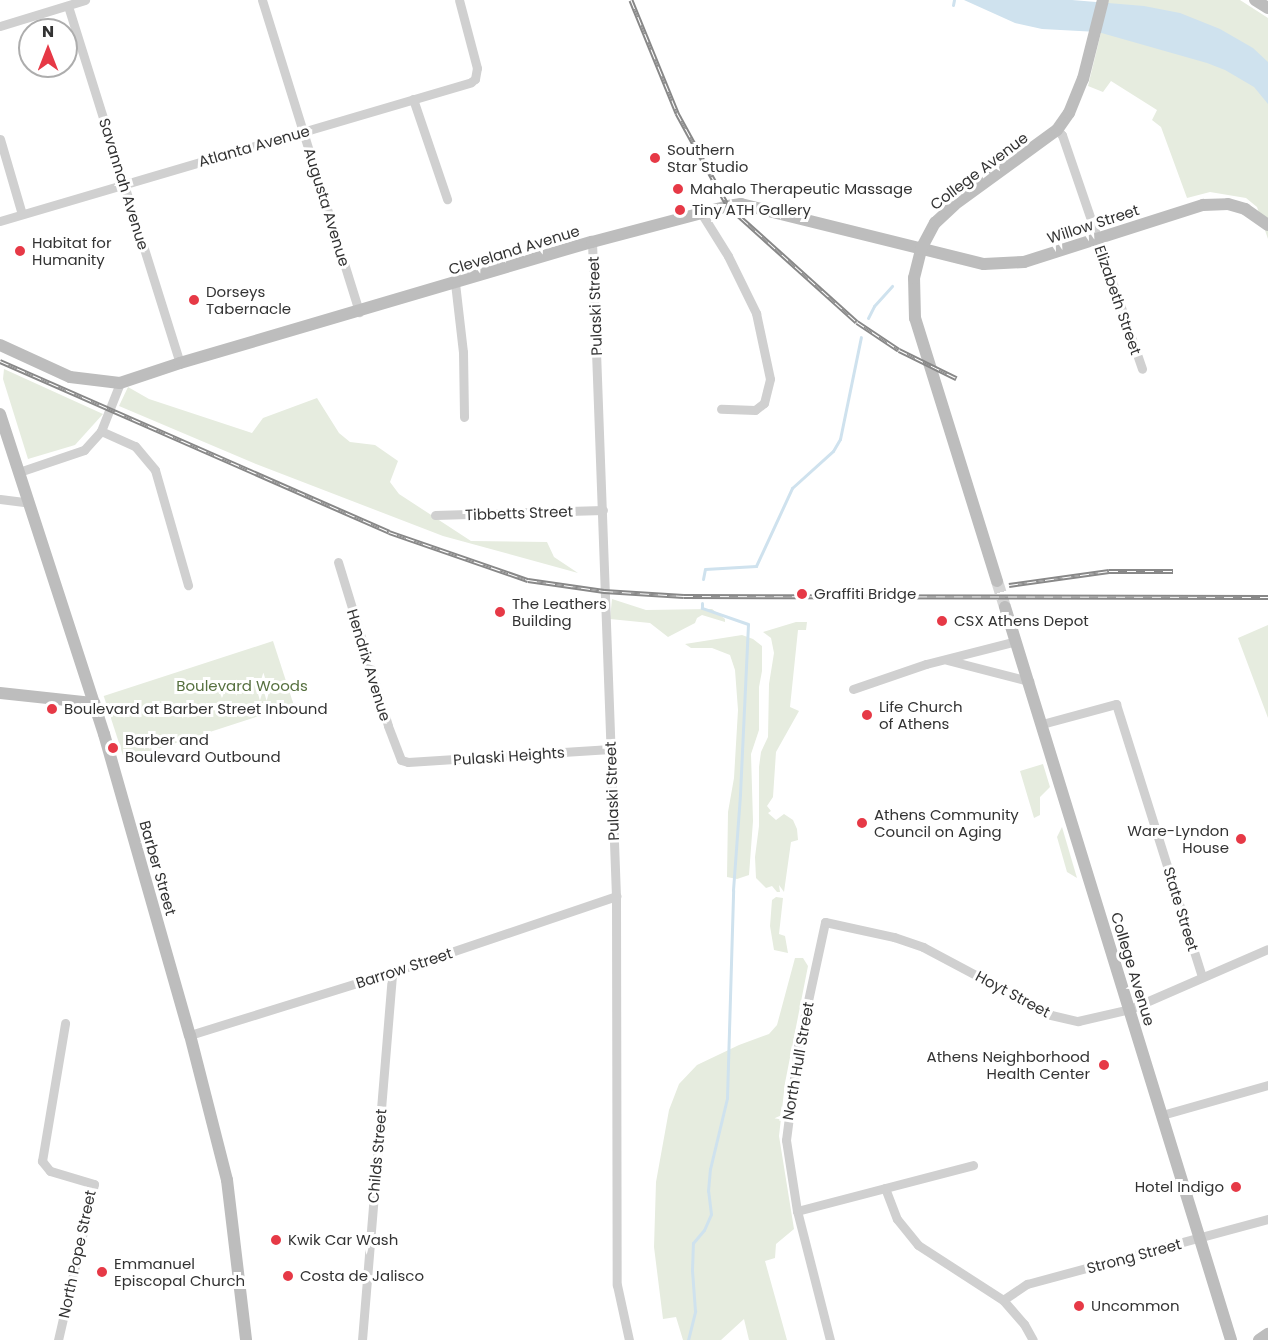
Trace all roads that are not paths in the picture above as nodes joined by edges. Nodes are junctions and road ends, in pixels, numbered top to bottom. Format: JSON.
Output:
{"nodes":[{"id":1,"x":85,"y":0,"type":"edge"},
{"id":2,"x":262,"y":0,"type":"edge"},
{"id":3,"x":459,"y":0,"type":"edge"},
{"id":4,"x":1103,"y":0,"type":"edge"},
{"id":5,"x":1255,"y":0,"type":"edge"},
{"id":6,"x":68,"y":6,"type":"junction"},
{"id":7,"x":1268,"y":8,"type":"edge"},
{"id":8,"x":0,"y":26,"type":"edge"},
{"id":9,"x":413,"y":99,"type":"junction"},
{"id":10,"x":1057,"y":130,"type":"junction"},
{"id":11,"x":303,"y":131,"type":"junction"},
{"id":12,"x":0,"y":139,"type":"edge"},
{"id":13,"x":124,"y":184,"type":"junction"},
{"id":14,"x":447,"y":199,"type":"dead end"},
{"id":15,"x":700,"y":211,"type":"junction"},
{"id":16,"x":22,"y":214,"type":"junction"},
{"id":17,"x":0,"y":221,"type":"edge"},
{"id":18,"x":1268,"y":225,"type":"edge"},
{"id":19,"x":1097,"y":238,"type":"junction"},
{"id":20,"x":592,"y":242,"type":"junction"},
{"id":21,"x":921,"y":249,"type":"junction"},
{"id":22,"x":455,"y":283,"type":"junction"},
{"id":23,"x":359,"y":312,"type":"junction"},
{"id":24,"x":0,"y":345,"type":"edge"},
{"id":25,"x":180,"y":363,"type":"junction"},
{"id":26,"x":1143,"y":369,"type":"dead end"},
{"id":27,"x":120,"y":383,"type":"junction"},
{"id":28,"x":722,"y":409,"type":"dead end"},
{"id":29,"x":0,"y":414,"type":"edge"},
{"id":30,"x":464,"y":417,"type":"dead end"},
{"id":31,"x":101,"y":431,"type":"junction"},
{"id":32,"x":19,"y":472,"type":"junction"},
{"id":33,"x":0,"y":499,"type":"edge"},
{"id":34,"x":27,"y":502,"type":"junction"},
{"id":35,"x":603,"y":510,"type":"junction"},
{"id":36,"x":435,"y":515,"type":"dead end"},
{"id":37,"x":338,"y":562,"type":"dead end"},
{"id":38,"x":997,"y":581,"type":"tunnel mouth"},
{"id":39,"x":188,"y":585,"type":"dead end"},
{"id":40,"x":1005,"y":607,"type":"tunnel mouth"},
{"id":41,"x":1016,"y":641,"type":"junction"},
{"id":42,"x":945,"y":659,"type":"junction"},
{"id":43,"x":1029,"y":681,"type":"junction"},
{"id":44,"x":853,"y":689,"type":"dead end"},
{"id":45,"x":0,"y":693,"type":"edge"},
{"id":46,"x":94,"y":703,"type":"junction"},
{"id":47,"x":1042,"y":724,"type":"junction"},
{"id":48,"x":611,"y":749,"type":"junction"},
{"id":49,"x":408,"y":762,"type":"joint"},
{"id":50,"x":616,"y":896,"type":"junction"},
{"id":51,"x":825,"y":922,"type":"joint"},
{"id":52,"x":1268,"y":948,"type":"edge"},
{"id":53,"x":392,"y":972,"type":"junction"},
{"id":54,"x":1202,"y":977,"type":"junction"},
{"id":55,"x":1131,"y":1009,"type":"junction"},
{"id":56,"x":65,"y":1023,"type":"dead end"},
{"id":57,"x":190,"y":1035,"type":"junction"},
{"id":58,"x":1268,"y":1085,"type":"edge"},
{"id":59,"x":1162,"y":1115,"type":"junction"},
{"id":60,"x":973,"y":1164,"type":"dead end"},
{"id":61,"x":885,"y":1188,"type":"junction"},
{"id":62,"x":797,"y":1211,"type":"junction"},
{"id":63,"x":1268,"y":1219,"type":"edge"},
{"id":64,"x":1200,"y":1238,"type":"junction"},
{"id":65,"x":1003,"y":1300,"type":"junction"},
{"id":66,"x":1268,"y":1334,"type":"edge"},
{"id":67,"x":58,"y":1340,"type":"edge"},
{"id":68,"x":246,"y":1340,"type":"edge"},
{"id":69,"x":362,"y":1340,"type":"edge"},
{"id":70,"x":629,"y":1340,"type":"edge"},
{"id":71,"x":830,"y":1340,"type":"edge"},
{"id":72,"x":1033,"y":1340,"type":"edge"},
{"id":73,"x":1231,"y":1340,"type":"edge"},
{"id":74,"x":1259,"y":1340,"type":"edge"}],
"edges":[{"from":1,"to":6,"type":"street"},
{"from":2,"to":11,"type":"street","name":"Augusta Avenue"},
{"from":3,"to":9,"type":"street","name":"Atlanta Avenue"},
{"from":4,"to":10,"type":"street","name":"College Avenue"},
{"from":5,"to":7,"type":"street"},
{"from":6,"to":8,"type":"street"},
{"from":6,"to":13,"type":"street","name":"Savannah Avenue"},
{"from":9,"to":11,"type":"street","name":"Atlanta Avenue"},
{"from":9,"to":14,"type":"street"},
{"from":10,"to":19,"type":"street","name":"Elizabeth Street"},
{"from":10,"to":21,"type":"street","name":"College Avenue"},
{"from":11,"to":13,"type":"street","name":"Atlanta Avenue"},
{"from":11,"to":23,"type":"street","name":"Augusta Avenue"},
{"from":12,"to":16,"type":"street"},
{"from":13,"to":16,"type":"street","name":"Atlanta Avenue"},
{"from":13,"to":25,"type":"street","name":"Savannah Avenue"},
{"from":15,"to":20,"type":"street","name":"Cleveland Avenue"},
{"from":15,"to":21,"type":"street","name":"Cleveland Avenue"},
{"from":15,"to":28,"type":"street"},
{"from":16,"to":17,"type":"street","name":"Atlanta Avenue"},
{"from":18,"to":19,"type":"street","name":"Willow Street"},
{"from":19,"to":21,"type":"street","name":"Willow Street"},
{"from":19,"to":26,"type":"street","name":"Elizabeth Street"},
{"from":20,"to":22,"type":"street","name":"Cleveland Avenue"},
{"from":20,"to":35,"type":"street","name":"Pulaski Street"},
{"from":21,"to":38,"type":"street","name":"College Avenue"},
{"from":22,"to":23,"type":"street","name":"Cleveland Avenue"},
{"from":22,"to":30,"type":"street"},
{"from":23,"to":25,"type":"street","name":"Cleveland Avenue"},
{"from":24,"to":27,"type":"street","name":"Cleveland Avenue"},
{"from":25,"to":27,"type":"street","name":"Cleveland Avenue"},
{"from":27,"to":31,"type":"street"},
{"from":29,"to":32,"type":"street","name":"Barber Street"},
{"from":31,"to":32,"type":"street"},
{"from":31,"to":39,"type":"street"},
{"from":32,"to":34,"type":"street","name":"Barber Street"},
{"from":33,"to":34,"type":"street"},
{"from":34,"to":46,"type":"street","name":"Barber Street"},
{"from":35,"to":36,"type":"street","name":"Tibbetts Street"},
{"from":35,"to":48,"type":"street","name":"Pulaski Street"},
{"from":37,"to":49,"type":"street","name":"Hendrix Avenue"},
{"from":40,"to":41,"type":"street","name":"College Avenue"},
{"from":41,"to":42,"type":"street"},
{"from":41,"to":43,"type":"street","name":"College Avenue"},
{"from":42,"to":43,"type":"street"},
{"from":42,"to":44,"type":"street"},
{"from":43,"to":47,"type":"street","name":"College Avenue"},
{"from":45,"to":46,"type":"street"},
{"from":46,"to":57,"type":"street","name":"Barber Street"},
{"from":47,"to":54,"type":"street","name":"State Street"},
{"from":47,"to":55,"type":"street","name":"College Avenue"},
{"from":48,"to":49,"type":"street","name":"Pulaski Heights"},
{"from":48,"to":50,"type":"street","name":"Pulaski Street"},
{"from":50,"to":53,"type":"street","name":"Barrow Street"},
{"from":50,"to":70,"type":"street","name":"Pulaski Street"},
{"from":51,"to":55,"type":"street","name":"Hoyt Street"},
{"from":51,"to":62,"type":"street","name":"North Hull Street"},
{"from":52,"to":54,"type":"street","name":"Hoyt Street"},
{"from":53,"to":57,"type":"street","name":"Barrow Street"},
{"from":53,"to":69,"type":"street","name":"Childs Street"},
{"from":54,"to":55,"type":"street","name":"Hoyt Street"},
{"from":55,"to":59,"type":"street","name":"College Avenue"},
{"from":56,"to":67,"type":"street","name":"North Pope Street"},
{"from":57,"to":68,"type":"street","name":"Barber Street"},
{"from":58,"to":59,"type":"street"},
{"from":59,"to":64,"type":"street","name":"College Avenue"},
{"from":60,"to":61,"type":"street"},
{"from":61,"to":62,"type":"street"},
{"from":61,"to":65,"type":"street"},
{"from":62,"to":71,"type":"street","name":"North Hull Street"},
{"from":63,"to":64,"type":"street","name":"Strong Street"},
{"from":64,"to":65,"type":"street","name":"Strong Street"},
{"from":64,"to":73,"type":"street","name":"College Avenue"},
{"from":65,"to":72,"type":"street"},
{"from":66,"to":74,"type":"street"}]}
